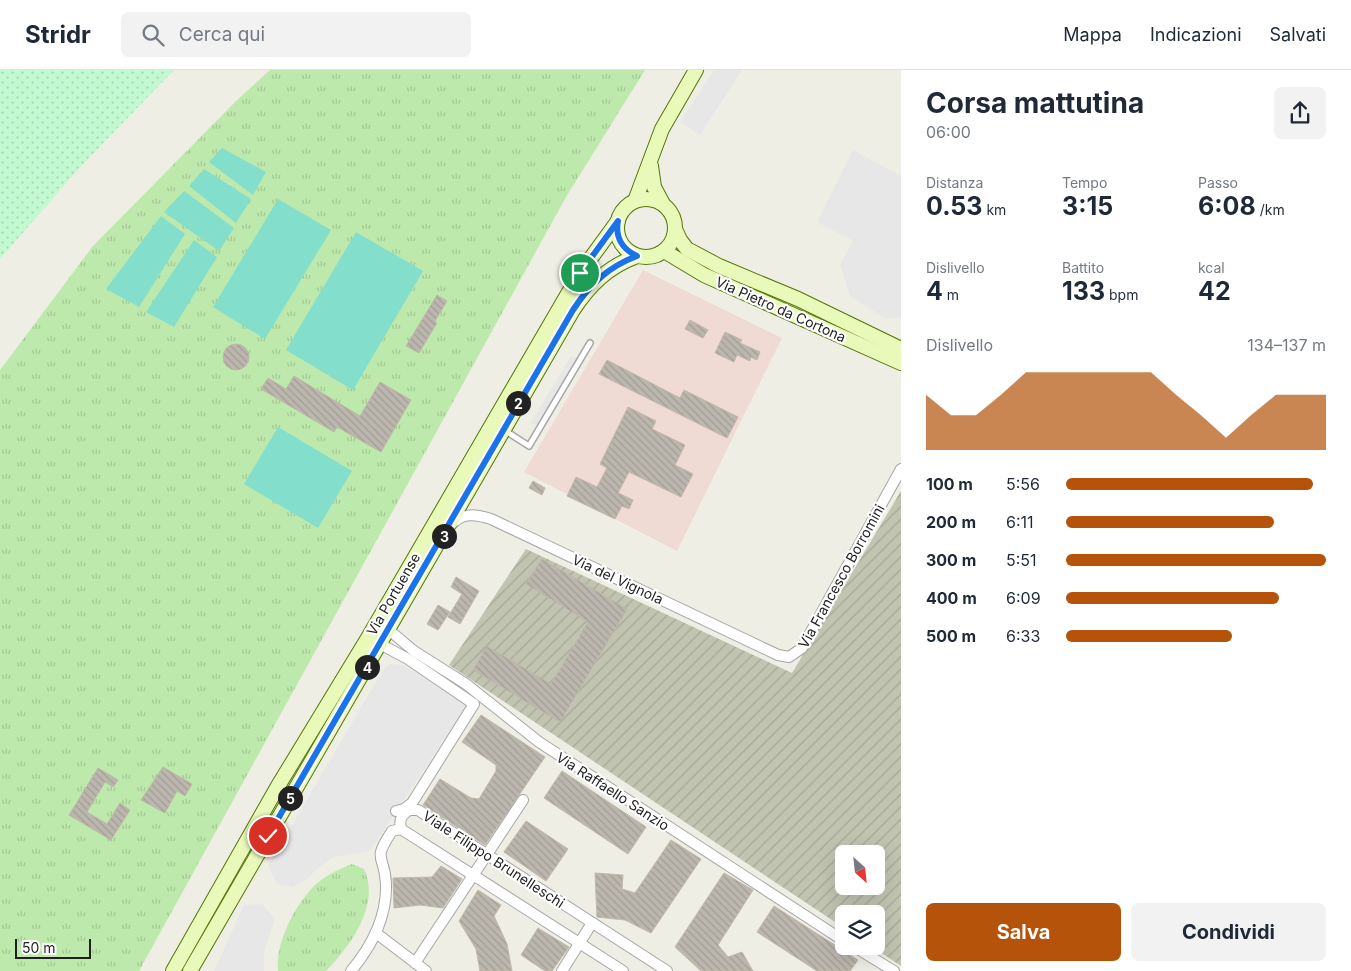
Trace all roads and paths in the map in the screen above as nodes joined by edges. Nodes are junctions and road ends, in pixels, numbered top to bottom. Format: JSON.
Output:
{"nodes":[{"id":1,"x":696,"y":70,"type":"edge"},
{"id":2,"x":652,"y":156,"type":"junction"},
{"id":3,"x":635,"y":201,"type":"junction"},
{"id":4,"x":663,"y":204,"type":"junction"},
{"id":5,"x":618,"y":221,"type":"junction"},
{"id":6,"x":675,"y":229,"type":"junction"},
{"id":7,"x":664,"y":251,"type":"junction"},
{"id":8,"x":637,"y":256,"type":"junction"},
{"id":9,"x":590,"y":343,"type":"dead end"},
{"id":10,"x":901,"y":349,"type":"edge"},
{"id":11,"x":901,"y":363,"type":"edge"},
{"id":12,"x":503,"y":429,"type":"junction"},
{"id":13,"x":901,"y":469,"type":"edge"},
{"id":14,"x":446,"y":530,"type":"junction"},
{"id":15,"x":389,"y":630,"type":"junction"},
{"id":16,"x":380,"y":644,"type":"junction"},
{"id":17,"x":793,"y":656,"type":"joint"},
{"id":18,"x":523,"y":800,"type":"dead end"},
{"id":19,"x":396,"y":811,"type":"dead end"},
{"id":20,"x":401,"y":829,"type":"junction"},
{"id":21,"x":486,"y":855,"type":"junction"},
{"id":22,"x":473,"y":876,"type":"junction"},
{"id":23,"x":592,"y":923,"type":"junction"},
{"id":24,"x":376,"y":933,"type":"junction"},
{"id":25,"x":835,"y":935,"type":"edge"},
{"id":26,"x":580,"y":944,"type":"junction"},
{"id":27,"x":868,"y":955,"type":"edge"},
{"id":28,"x":652,"y":962,"type":"junction"},
{"id":29,"x":415,"y":963,"type":"junction"},
{"id":30,"x":172,"y":971,"type":"edge"},
{"id":31,"x":190,"y":971,"type":"edge"},
{"id":32,"x":351,"y":971,"type":"edge"},
{"id":33,"x":426,"y":971,"type":"edge"},
{"id":34,"x":562,"y":971,"type":"edge"},
{"id":35,"x":623,"y":971,"type":"edge"},
{"id":36,"x":646,"y":971,"type":"edge"},
{"id":37,"x":667,"y":971,"type":"edge"},
{"id":38,"x":894,"y":971,"type":"edge"}],
"edges":[{"from":1,"to":2,"type":"street"},
{"from":2,"to":3,"type":"street"},
{"from":2,"to":4,"type":"street"},
{"from":3,"to":4,"type":"street"},
{"from":3,"to":5,"type":"street"},
{"from":4,"to":6,"type":"street"},
{"from":5,"to":8,"type":"street"},
{"from":5,"to":30,"type":"street","name":"Via Portuense"},
{"from":6,"to":7,"type":"street"},
{"from":6,"to":10,"type":"street","name":"Via Pietro da Cortona"},
{"from":7,"to":8,"type":"street"},
{"from":7,"to":11,"type":"street","name":"Via Pietro da Cortona"},
{"from":8,"to":12,"type":"street","name":"Via Portuense"},
{"from":9,"to":12,"type":"lane"},
{"from":12,"to":14,"type":"street","name":"Via Portuense"},
{"from":13,"to":17,"type":"street","name":"Via Francesco Borromini"},
{"from":14,"to":15,"type":"street","name":"Via Portuense"},
{"from":14,"to":17,"type":"street","name":"Via del Vignola"},
{"from":15,"to":16,"type":"street","name":"Via Portuense"},
{"from":15,"to":25,"type":"street","name":"Via Raffaello Sanzio"},
{"from":16,"to":19,"type":"street"},
{"from":16,"to":31,"type":"street","name":"Via Portuense"},
{"from":18,"to":21,"type":"street"},
{"from":20,"to":21,"type":"street","name":"Viale Filippo Brunelleschi"},
{"from":20,"to":22,"type":"street","name":"Viale Filippo Brunelleschi"},
{"from":20,"to":24,"type":"street"},
{"from":21,"to":22,"type":"street"},
{"from":21,"to":23,"type":"street","name":"Viale Filippo Brunelleschi"},
{"from":22,"to":26,"type":"street","name":"Viale Filippo Brunelleschi"},
{"from":22,"to":29,"type":"street"},
{"from":23,"to":26,"type":"street"},
{"from":23,"to":28,"type":"street","name":"Viale Filippo Brunelleschi"},
{"from":24,"to":29,"type":"street"},
{"from":24,"to":32,"type":"street"},
{"from":26,"to":34,"type":"street"},
{"from":26,"to":35,"type":"street","name":"Viale Filippo Brunelleschi"},
{"from":27,"to":38,"type":"street"},
{"from":28,"to":36,"type":"street"},
{"from":28,"to":37,"type":"street","name":"Viale Filippo Brunelleschi"},
{"from":29,"to":33,"type":"street"}]}
